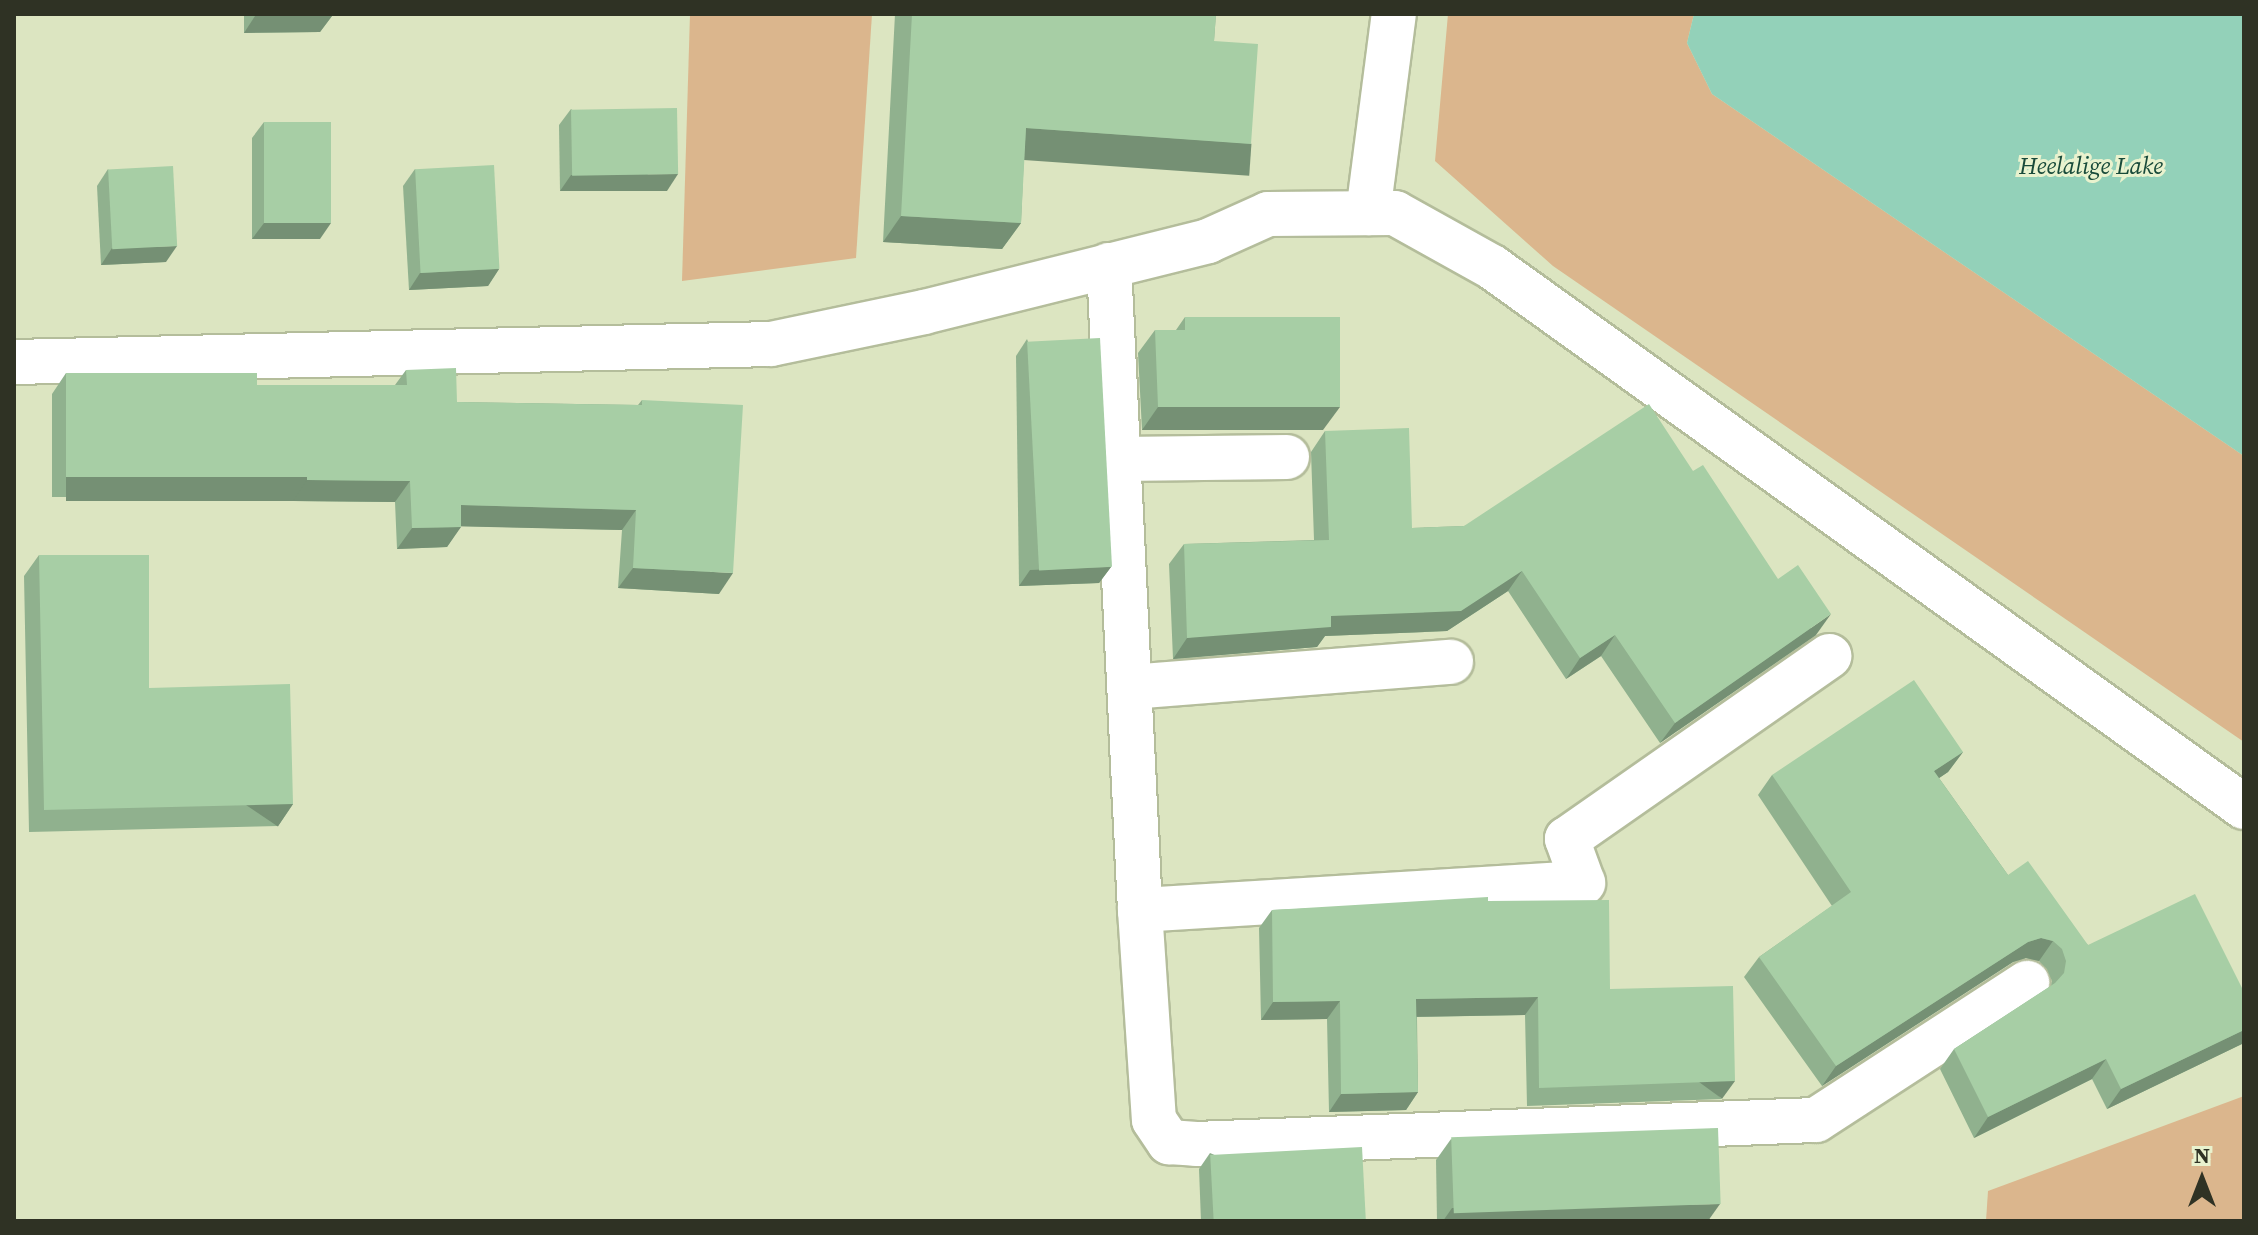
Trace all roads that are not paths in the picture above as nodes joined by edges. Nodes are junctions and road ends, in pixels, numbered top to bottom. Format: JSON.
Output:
{"nodes":[{"id":1,"x":1394,"y":14,"type":"edge"},
{"id":2,"x":1368,"y":213,"type":"junction"},
{"id":3,"x":1109,"y":265,"type":"junction"},
{"id":4,"x":14,"y":362,"type":"edge"},
{"id":5,"x":1287,"y":457,"type":"dead end"},
{"id":6,"x":1121,"y":459,"type":"junction"},
{"id":7,"x":1829,"y":656,"type":"dead end"},
{"id":8,"x":1451,"y":662,"type":"dead end"},
{"id":9,"x":1130,"y":687,"type":"junction"},
{"id":10,"x":2244,"y":807,"type":"edge"},
{"id":11,"x":1140,"y":910,"type":"junction"},
{"id":12,"x":2027,"y":983,"type":"dead end"}],
"edges":[{"from":1,"to":2,"type":"street"},
{"from":2,"to":3,"type":"street"},
{"from":2,"to":10,"type":"street"},
{"from":3,"to":4,"type":"street"},
{"from":3,"to":6,"type":"street"},
{"from":5,"to":6,"type":"street"},
{"from":6,"to":9,"type":"street"},
{"from":7,"to":11,"type":"street"},
{"from":8,"to":9,"type":"street"},
{"from":9,"to":11,"type":"street"},
{"from":11,"to":12,"type":"street"}]}
